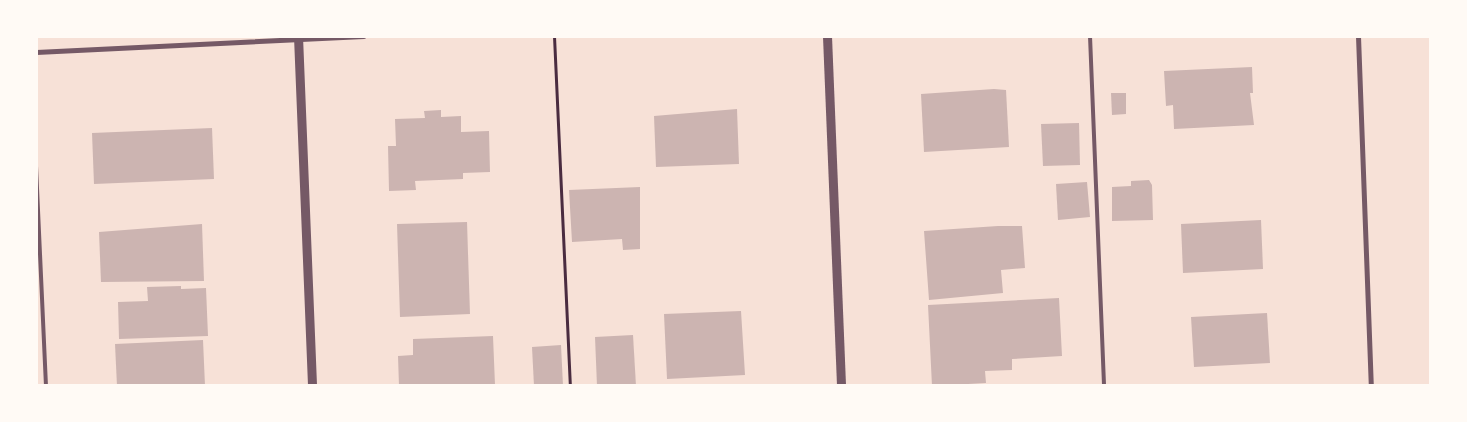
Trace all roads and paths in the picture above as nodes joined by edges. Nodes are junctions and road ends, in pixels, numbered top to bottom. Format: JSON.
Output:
{"nodes":[{"id":1,"x":364,"y":36,"type":"edge"},
{"id":2,"x":554,"y":36,"type":"edge"},
{"id":3,"x":827,"y":36,"type":"edge"},
{"id":4,"x":1090,"y":36,"type":"edge"},
{"id":5,"x":1358,"y":36,"type":"edge"},
{"id":6,"x":298,"y":38,"type":"edge"},
{"id":7,"x":36,"y":52,"type":"edge"},
{"id":8,"x":36,"y":166,"type":"edge"},
{"id":9,"x":46,"y":386,"type":"edge"},
{"id":10,"x":312,"y":386,"type":"edge"},
{"id":11,"x":570,"y":386,"type":"edge"},
{"id":12,"x":841,"y":386,"type":"edge"},
{"id":13,"x":1104,"y":386,"type":"edge"},
{"id":14,"x":1371,"y":386,"type":"edge"}],
"edges":[{"from":1,"to":6,"type":"street"},
{"from":2,"to":11,"type":"path"},
{"from":3,"to":12,"type":"street"},
{"from":4,"to":13,"type":"lane"},
{"from":5,"to":14,"type":"street"},
{"from":6,"to":7,"type":"street"},
{"from":6,"to":10,"type":"street"},
{"from":8,"to":9,"type":"lane"}]}
